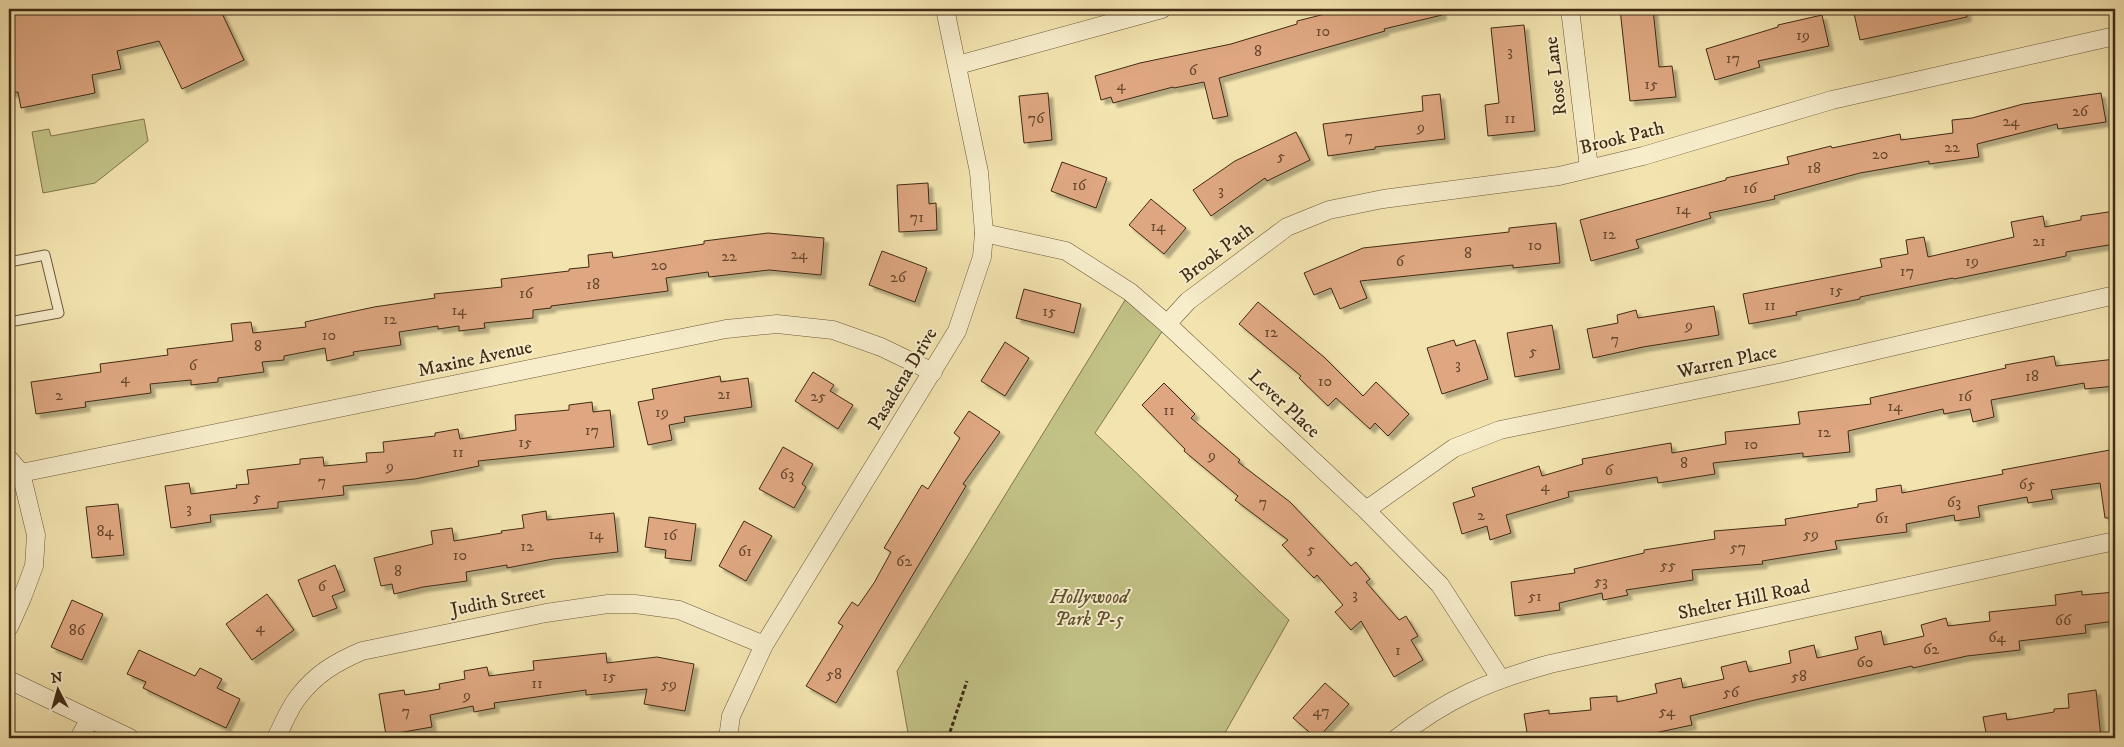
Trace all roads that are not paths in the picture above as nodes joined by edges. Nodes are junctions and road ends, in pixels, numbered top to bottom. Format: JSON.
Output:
{"nodes":[{"id":1,"x":945,"y":9,"type":"edge"},
{"id":2,"x":1162,"y":9,"type":"edge"},
{"id":3,"x":1570,"y":9,"type":"edge"},
{"id":4,"x":2115,"y":36,"type":"edge"},
{"id":5,"x":958,"y":65,"type":"junction"},
{"id":6,"x":1590,"y":168,"type":"junction"},
{"id":7,"x":984,"y":233,"type":"junction"},
{"id":8,"x":9,"y":262,"type":"edge"},
{"id":9,"x":2115,"y":295,"type":"edge"},
{"id":10,"x":9,"y":322,"type":"edge"},
{"id":11,"x":1167,"y":324,"type":"junction"},
{"id":12,"x":933,"y":372,"type":"junction"},
{"id":13,"x":9,"y":458,"type":"edge"},
{"id":14,"x":21,"y":473,"type":"junction"},
{"id":15,"x":1366,"y":510,"type":"junction"},
{"id":16,"x":2115,"y":541,"type":"edge"},
{"id":17,"x":9,"y":627,"type":"edge"},
{"id":18,"x":764,"y":645,"type":"junction"},
{"id":19,"x":1500,"y":678,"type":"junction"},
{"id":20,"x":9,"y":680,"type":"edge"},
{"id":21,"x":90,"y":720,"type":"junction"},
{"id":22,"x":79,"y":738,"type":"edge"},
{"id":23,"x":130,"y":738,"type":"edge"},
{"id":24,"x":276,"y":738,"type":"edge"},
{"id":25,"x":728,"y":738,"type":"edge"},
{"id":26,"x":1397,"y":738,"type":"edge"}],
"edges":[{"from":1,"to":5,"type":"street","name":"Pasadena Drive"},
{"from":2,"to":5,"type":"street"},
{"from":3,"to":6,"type":"street","name":"Rose Lane"},
{"from":4,"to":6,"type":"street","name":"Brook Path"},
{"from":5,"to":7,"type":"street","name":"Pasadena Drive"},
{"from":6,"to":11,"type":"street","name":"Brook Path"},
{"from":7,"to":11,"type":"street","name":"Lever Place"},
{"from":7,"to":12,"type":"street","name":"Pasadena Drive"},
{"from":8,"to":10,"type":"lane"},
{"from":9,"to":15,"type":"street","name":"Warren Place"},
{"from":11,"to":15,"type":"street","name":"Lever Place"},
{"from":12,"to":14,"type":"street","name":"Maxine Avenue"},
{"from":12,"to":18,"type":"street","name":"Pasadena Drive"},
{"from":13,"to":14,"type":"street"},
{"from":14,"to":17,"type":"street"},
{"from":15,"to":19,"type":"street","name":"Lever Place"},
{"from":16,"to":19,"type":"street","name":"Shelter Hill Road"},
{"from":18,"to":24,"type":"street","name":"Judith Street"},
{"from":18,"to":25,"type":"street","name":"Pasadena Drive"},
{"from":19,"to":26,"type":"street","name":"Shelter Hill Road"},
{"from":20,"to":21,"type":"street"},
{"from":21,"to":22,"type":"street"},
{"from":21,"to":23,"type":"street"}]}
